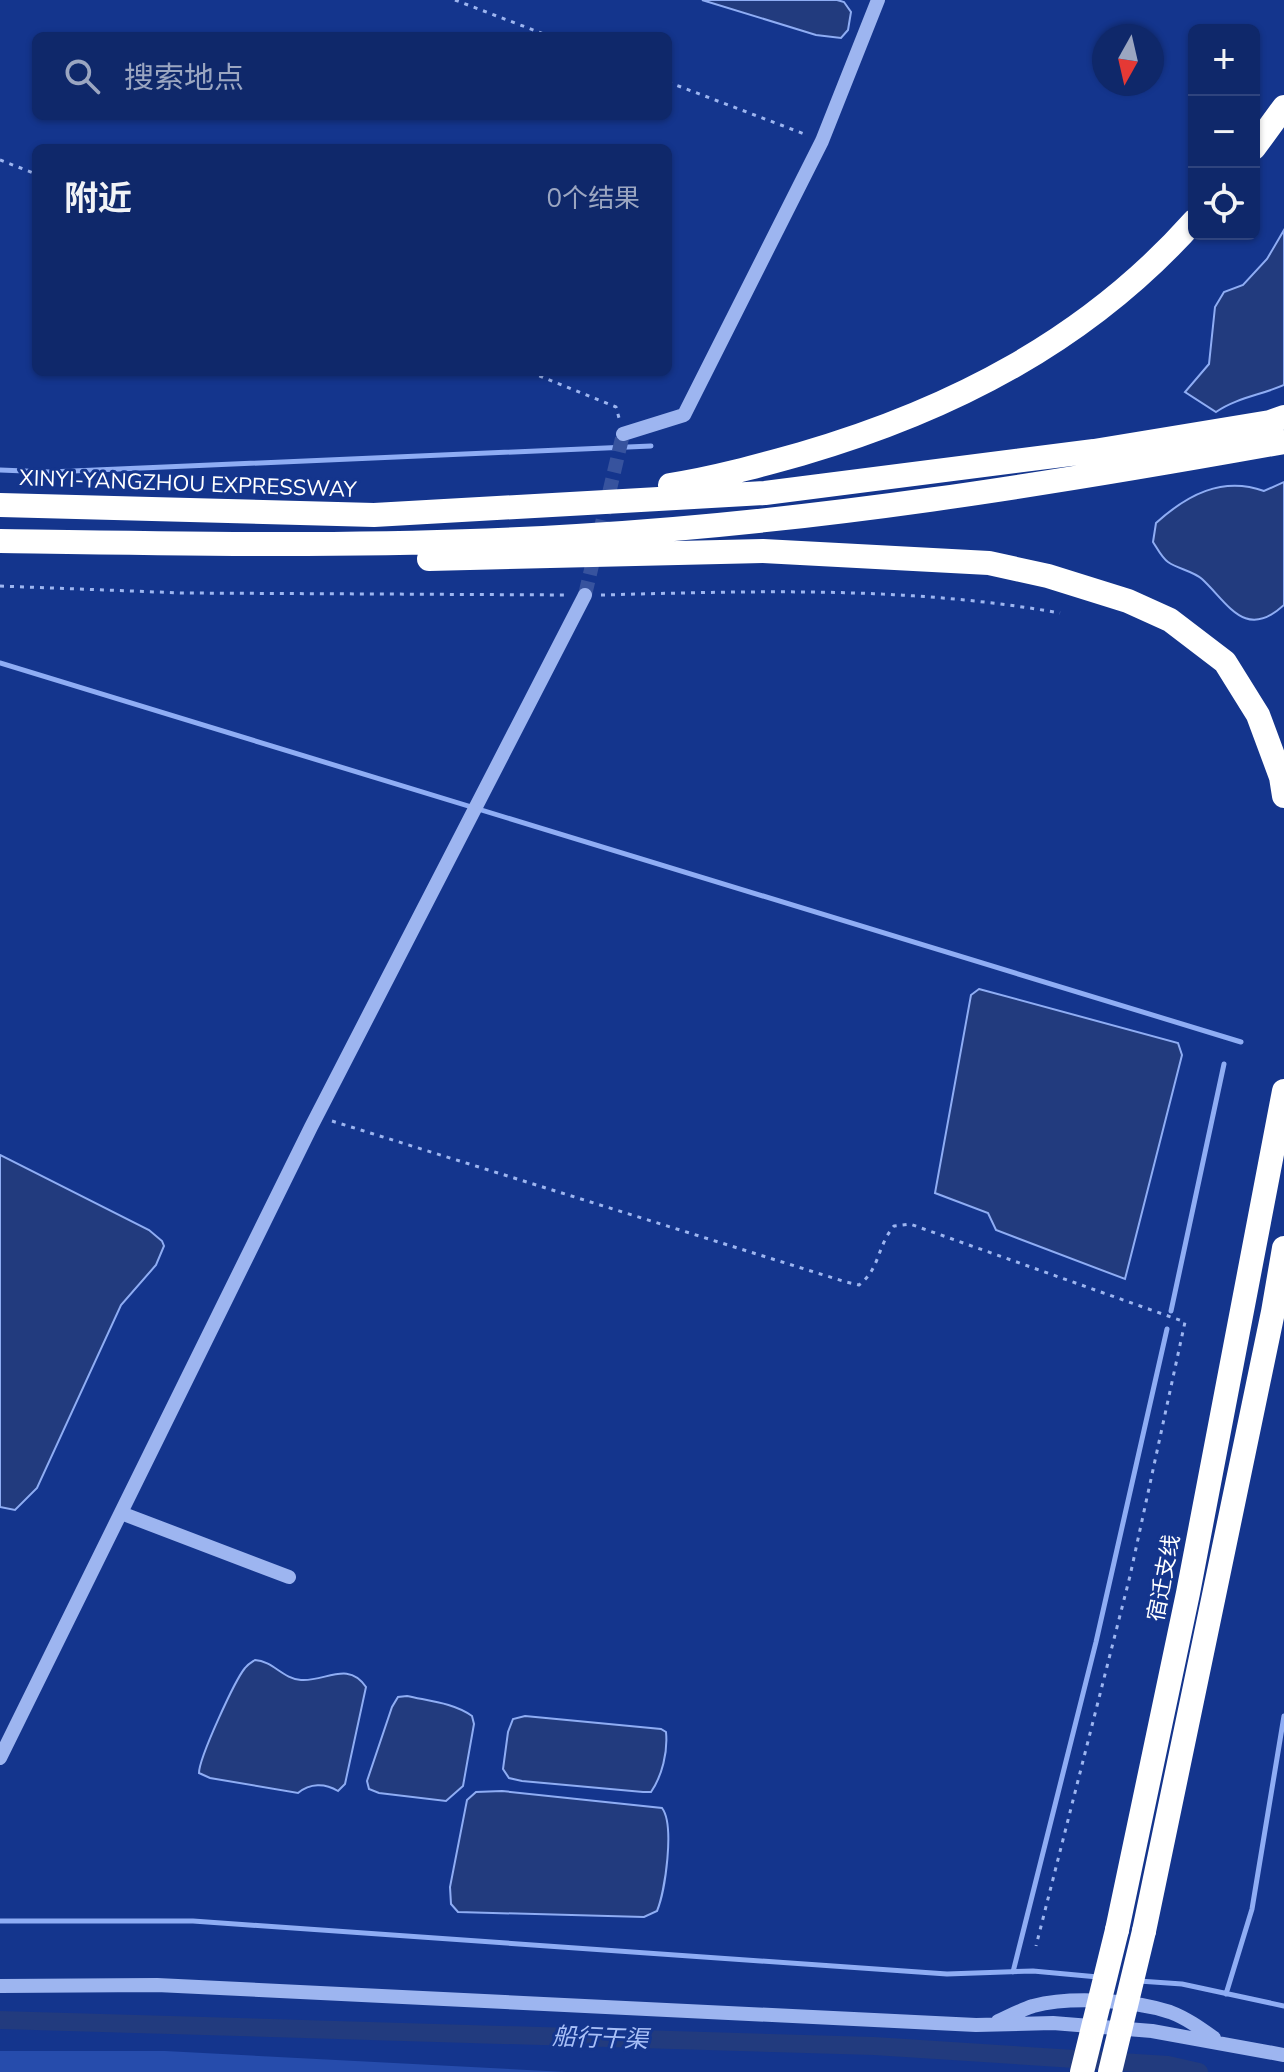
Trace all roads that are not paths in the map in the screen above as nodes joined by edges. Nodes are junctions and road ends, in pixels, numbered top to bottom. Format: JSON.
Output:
{"nodes":[{"id":1,"x":878,"y":0,"type":"edge"},
{"id":2,"x":1284,"y":107,"type":"edge"},
{"id":3,"x":1260,"y":140,"type":"edge"},
{"id":4,"x":1188,"y":228,"type":"edge"},
{"id":5,"x":1284,"y":417,"type":"edge"},
{"id":6,"x":623,"y":434,"type":"road end"},
{"id":7,"x":1284,"y":442,"type":"edge"},
{"id":8,"x":0,"y":505,"type":"edge"},
{"id":9,"x":374,"y":515,"type":"junction"},
{"id":10,"x":0,"y":541,"type":"edge"},
{"id":11,"x":183,"y":544,"type":"junction"},
{"id":12,"x":585,"y":595,"type":"tunnel mouth"},
{"id":13,"x":1284,"y":796,"type":"edge"},
{"id":14,"x":1284,"y":1091,"type":"edge"},
{"id":15,"x":1284,"y":1248,"type":"edge"},
{"id":16,"x":121,"y":1513,"type":"junction"},
{"id":17,"x":289,"y":1577,"type":"dead end"},
{"id":18,"x":0,"y":1758,"type":"edge"},
{"id":19,"x":0,"y":1986,"type":"edge"},
{"id":20,"x":990,"y":2025,"type":"junction"},
{"id":21,"x":1220,"y":2043,"type":"junction"},
{"id":22,"x":1284,"y":2055,"type":"edge"},
{"id":23,"x":1082,"y":2072,"type":"edge"},
{"id":24,"x":1110,"y":2072,"type":"edge"}],
"edges":[{"from":1,"to":6,"type":"street"},
{"from":2,"to":3,"type":"highway"},
{"from":4,"to":9,"type":"highway"},
{"from":5,"to":9,"type":"highway"},
{"from":7,"to":11,"type":"highway"},
{"from":8,"to":9,"type":"highway","name":"XINYI-YANGZHOU EXPRESSWAY"},
{"from":10,"to":11,"type":"highway"},
{"from":11,"to":13,"type":"highway"},
{"from":12,"to":16,"type":"street"},
{"from":14,"to":23,"type":"highway","name":"宿迁支线","bridge":true},
{"from":15,"to":24,"type":"highway","bridge":true},
{"from":16,"to":17,"type":"street"},
{"from":16,"to":18,"type":"street"},
{"from":19,"to":20,"type":"street"},
{"from":20,"to":21,"type":"street"},
{"from":20,"to":21,"type":"street"},
{"from":21,"to":22,"type":"street"}]}
